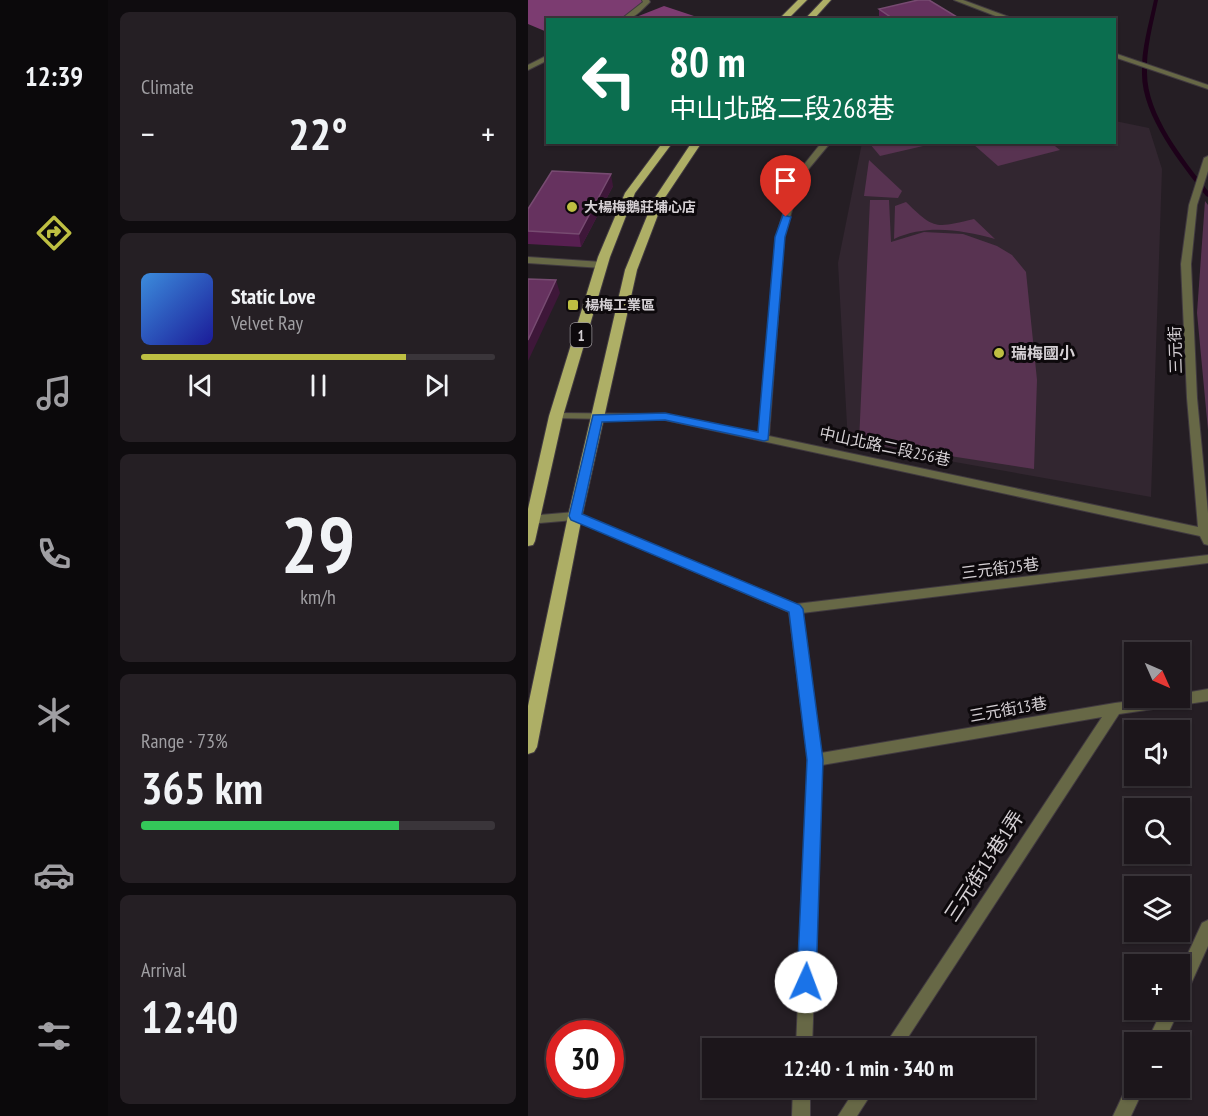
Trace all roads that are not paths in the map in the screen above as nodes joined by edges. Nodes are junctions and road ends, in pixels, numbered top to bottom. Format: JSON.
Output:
{"nodes":[{"id":1,"x":645,"y":0,"type":"edge"},
{"id":2,"x":803,"y":0,"type":"edge"},
{"id":3,"x":827,"y":0,"type":"edge"},
{"id":4,"x":957,"y":0,"type":"edge"},
{"id":5,"x":627,"y":18,"type":"edge"},
{"id":6,"x":784,"y":18,"type":"edge"},
{"id":7,"x":810,"y":18,"type":"edge"},
{"id":8,"x":1003,"y":18,"type":"edge"},
{"id":9,"x":1118,"y":56,"type":"edge"},
{"id":10,"x":546,"y":58,"type":"edge"},
{"id":11,"x":528,"y":68,"type":"edge"},
{"id":12,"x":1208,"y":87,"type":"edge"},
{"id":13,"x":667,"y":144,"type":"edge"},
{"id":14,"x":696,"y":144,"type":"edge"},
{"id":15,"x":825,"y":144,"type":"edge"},
{"id":16,"x":1208,"y":158,"type":"edge"},
{"id":17,"x":1204,"y":175,"type":"edge"},
{"id":18,"x":528,"y":261,"type":"edge"},
{"id":19,"x":602,"y":266,"type":"junction"},
{"id":20,"x":556,"y":416,"type":"junction"},
{"id":21,"x":597,"y":418,"type":"junction"},
{"id":22,"x":764,"y":437,"type":"junction"},
{"id":23,"x":575,"y":516,"type":"junction"},
{"id":24,"x":530,"y":520,"type":"edge"},
{"id":25,"x":1206,"y":537,"type":"edge"},
{"id":26,"x":528,"y":541,"type":"edge"},
{"id":27,"x":1208,"y":559,"type":"edge"},
{"id":28,"x":795,"y":609,"type":"junction"},
{"id":29,"x":1208,"y":695,"type":"edge"},
{"id":30,"x":1115,"y":709,"type":"junction"},
{"id":31,"x":528,"y":747,"type":"edge"},
{"id":32,"x":815,"y":760,"type":"junction"},
{"id":33,"x":1208,"y":928,"type":"edge"},
{"id":34,"x":1190,"y":967,"type":"edge"},
{"id":35,"x":804,"y":1038,"type":"edge"},
{"id":36,"x":898,"y":1038,"type":"edge"},
{"id":37,"x":802,"y":1098,"type":"edge"},
{"id":38,"x":859,"y":1098,"type":"edge"},
{"id":39,"x":1130,"y":1098,"type":"edge"},
{"id":40,"x":801,"y":1116,"type":"edge"},
{"id":41,"x":847,"y":1116,"type":"edge"},
{"id":42,"x":1122,"y":1116,"type":"edge"}],
"edges":[{"from":1,"to":5,"type":"street"},
{"from":2,"to":6,"type":"main road"},
{"from":3,"to":7,"type":"main road"},
{"from":4,"to":8,"type":"street"},
{"from":9,"to":12,"type":"street"},
{"from":10,"to":11,"type":"street"},
{"from":13,"to":19,"type":"main road","number":"1"},
{"from":14,"to":21,"type":"main road","number":"1"},
{"from":15,"to":22,"type":"street"},
{"from":16,"to":17,"type":"street","name":"三元街"},
{"from":17,"to":25,"type":"street","name":"三元街"},
{"from":18,"to":19,"type":"street"},
{"from":19,"to":20,"type":"main road","number":"1"},
{"from":20,"to":21,"type":"street","name":"中山北路二段256巷"},
{"from":20,"to":24,"type":"main road","number":"1"},
{"from":21,"to":22,"type":"street","name":"中山北路二段256巷"},
{"from":21,"to":23,"type":"main road","number":"1"},
{"from":22,"to":25,"type":"street","name":"中山北路二段256巷"},
{"from":23,"to":24,"type":"street"},
{"from":23,"to":28,"type":"street"},
{"from":23,"to":31,"type":"main road","number":"1"},
{"from":24,"to":26,"type":"main road","number":"1"},
{"from":27,"to":28,"type":"street","name":"三元街25巷"},
{"from":28,"to":32,"type":"street"},
{"from":29,"to":30,"type":"street","name":"三元街13巷"},
{"from":30,"to":32,"type":"street","name":"三元街13巷"},
{"from":30,"to":36,"type":"street","name":"三元街13巷1弄"},
{"from":32,"to":35,"type":"street"},
{"from":33,"to":34,"type":"street"},
{"from":37,"to":40,"type":"street"},
{"from":38,"to":41,"type":"street"},
{"from":39,"to":42,"type":"street"}]}
